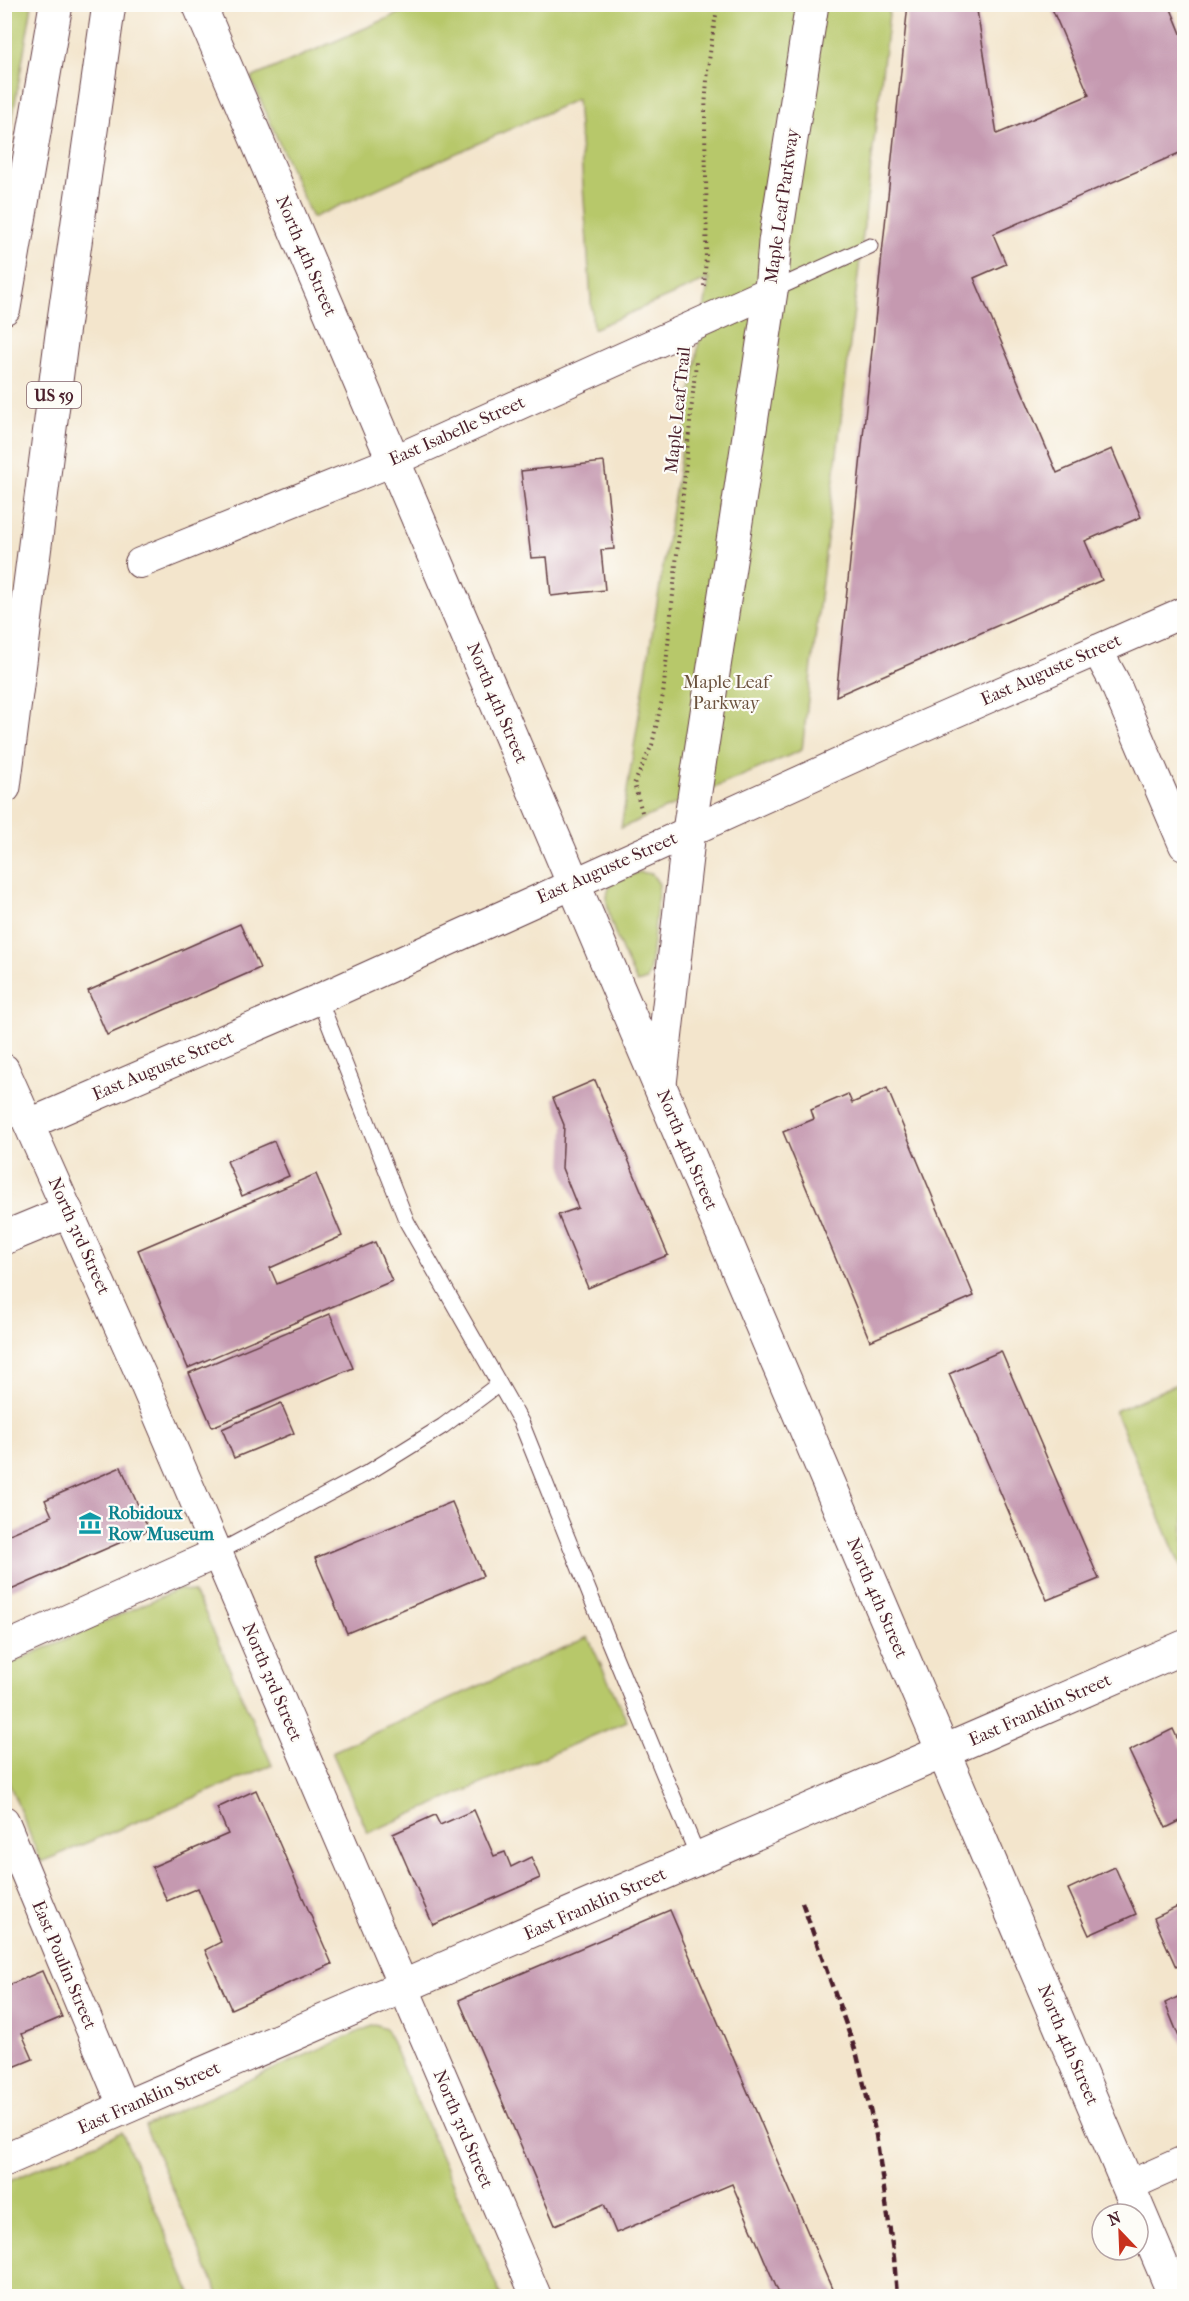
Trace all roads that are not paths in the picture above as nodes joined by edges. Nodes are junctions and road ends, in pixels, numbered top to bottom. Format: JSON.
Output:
{"nodes":[{"id":1,"x":56,"y":4,"type":"edge"},
{"id":2,"x":109,"y":4,"type":"edge"},
{"id":3,"x":199,"y":4,"type":"edge"},
{"id":4,"x":812,"y":4,"type":"edge"},
{"id":5,"x":870,"y":246,"type":"dead end"},
{"id":6,"x":771,"y":291,"type":"junction"},
{"id":7,"x":4,"y":308,"type":"edge"},
{"id":8,"x":393,"y":460,"type":"junction"},
{"id":9,"x":140,"y":563,"type":"dead end"},
{"id":10,"x":1185,"y":612,"type":"edge"},
{"id":11,"x":1097,"y":650,"type":"junction"},
{"id":12,"x":4,"y":787,"type":"edge"},
{"id":13,"x":689,"y":831,"type":"junction"},
{"id":14,"x":1185,"y":845,"type":"edge"},
{"id":15,"x":573,"y":884,"type":"junction"},
{"id":16,"x":319,"y":999,"type":"junction"},
{"id":17,"x":4,"y":1069,"type":"edge"},
{"id":18,"x":660,"y":1086,"type":"junction"},
{"id":19,"x":29,"y":1124,"type":"junction"},
{"id":20,"x":67,"y":1212,"type":"junction"},
{"id":21,"x":4,"y":1239,"type":"edge"},
{"id":22,"x":500,"y":1384,"type":"junction"},
{"id":23,"x":217,"y":1553,"type":"junction"},
{"id":24,"x":1185,"y":1647,"type":"edge"},
{"id":25,"x":4,"y":1648,"type":"edge"},
{"id":26,"x":943,"y":1752,"type":"junction"},
{"id":27,"x":4,"y":1821,"type":"edge"},
{"id":28,"x":699,"y":1858,"type":"junction"},
{"id":29,"x":403,"y":1987,"type":"junction"},
{"id":30,"x":124,"y":2108,"type":"junction"},
{"id":31,"x":4,"y":2160,"type":"edge"},
{"id":32,"x":1185,"y":2161,"type":"edge"},
{"id":33,"x":1128,"y":2186,"type":"junction"},
{"id":34,"x":536,"y":2296,"type":"edge"},
{"id":35,"x":1175,"y":2296,"type":"edge"}],
"edges":[{"from":1,"to":7,"type":"street"},
{"from":2,"to":12,"type":"street","number":"US 59"},
{"from":3,"to":8,"type":"street","name":"North 4th Street"},
{"from":4,"to":6,"type":"street","name":"Maple Leaf Parkway"},
{"from":5,"to":6,"type":"lane"},
{"from":6,"to":8,"type":"street","name":"East Isabelle Street"},
{"from":6,"to":13,"type":"street","name":"Maple Leaf Parkway"},
{"from":8,"to":9,"type":"street","name":"East Isabelle Street"},
{"from":8,"to":15,"type":"street","name":"North 4th Street"},
{"from":10,"to":11,"type":"street","name":"East Auguste Street"},
{"from":11,"to":13,"type":"street","name":"East Auguste Street"},
{"from":11,"to":14,"type":"street"},
{"from":13,"to":15,"type":"street","name":"East Auguste Street"},
{"from":13,"to":18,"type":"street","name":"Maple Leaf Parkway"},
{"from":15,"to":16,"type":"street","name":"East Auguste Street"},
{"from":15,"to":18,"type":"street","name":"North 4th Street"},
{"from":16,"to":19,"type":"street","name":"East Auguste Street"},
{"from":16,"to":22,"type":"lane"},
{"from":17,"to":19,"type":"street","name":"North 3rd Street"},
{"from":18,"to":26,"type":"street","name":"North 4th Street"},
{"from":19,"to":20,"type":"street","name":"North 3rd Street"},
{"from":20,"to":21,"type":"street"},
{"from":20,"to":23,"type":"street","name":"North 3rd Street"},
{"from":22,"to":23,"type":"lane"},
{"from":22,"to":28,"type":"lane"},
{"from":23,"to":25,"type":"street"},
{"from":23,"to":29,"type":"street","name":"North 3rd Street"},
{"from":24,"to":26,"type":"street","name":"East Franklin Street"},
{"from":26,"to":28,"type":"street","name":"East Franklin Street"},
{"from":26,"to":33,"type":"street","name":"North 4th Street"},
{"from":27,"to":30,"type":"street","name":"East Poulin Street"},
{"from":28,"to":29,"type":"street","name":"East Franklin Street"},
{"from":29,"to":30,"type":"street","name":"East Franklin Street"},
{"from":29,"to":34,"type":"street","name":"North 3rd Street"},
{"from":30,"to":31,"type":"street","name":"East Franklin Street"},
{"from":32,"to":33,"type":"street"},
{"from":33,"to":35,"type":"street","name":"North 4th Street"}]}
